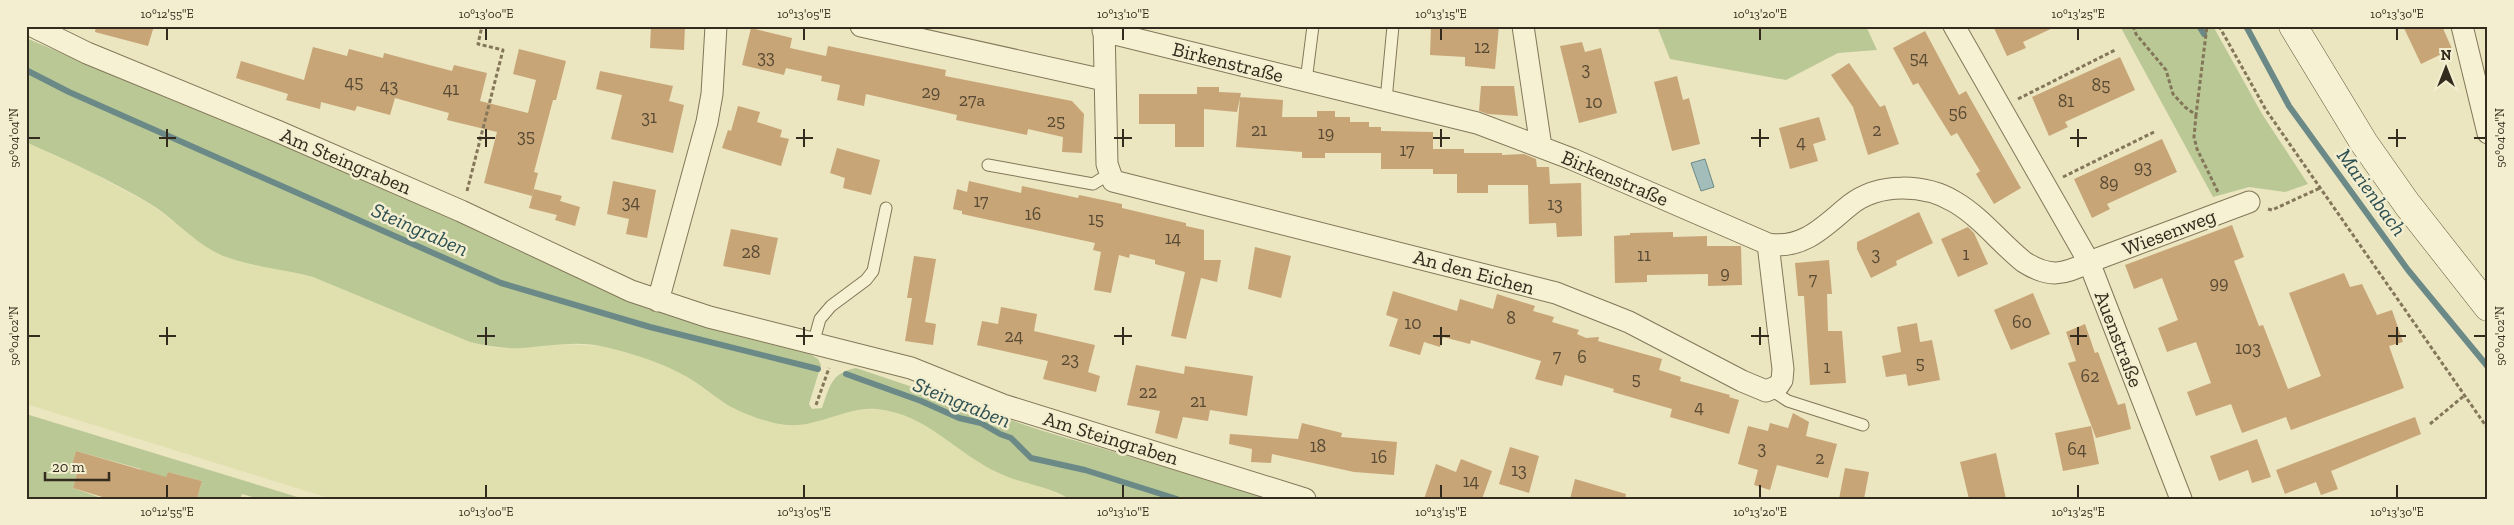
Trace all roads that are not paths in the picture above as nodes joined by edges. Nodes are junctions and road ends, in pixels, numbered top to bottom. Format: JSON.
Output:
{"nodes":[{"id":1,"x":716,"y":26,"type":"edge"},
{"id":2,"x":861,"y":26,"type":"edge"},
{"id":3,"x":1313,"y":26,"type":"edge"},
{"id":4,"x":1393,"y":26,"type":"edge"},
{"id":5,"x":1523,"y":26,"type":"edge"},
{"id":6,"x":1954,"y":26,"type":"edge"},
{"id":7,"x":2293,"y":26,"type":"edge"},
{"id":8,"x":2462,"y":26,"type":"edge"},
{"id":9,"x":42,"y":29,"type":"edge"},
{"id":10,"x":1103,"y":29,"type":"edge"},
{"id":11,"x":1104,"y":80,"type":"junction"},
{"id":12,"x":1306,"y":81,"type":"junction"},
{"id":13,"x":1386,"y":100,"type":"junction"},
{"id":14,"x":2488,"y":133,"type":"edge"},
{"id":15,"x":1542,"y":147,"type":"junction"},
{"id":16,"x":988,"y":165,"type":"dead end"},
{"id":17,"x":1109,"y":174,"type":"junction"},
{"id":18,"x":2240,"y":205,"type":"road end"},
{"id":19,"x":886,"y":208,"type":"dead end"},
{"id":20,"x":1768,"y":244,"type":"junction"},
{"id":21,"x":2089,"y":262,"type":"junction"},
{"id":22,"x":658,"y":300,"type":"junction"},
{"id":23,"x":2488,"y":307,"type":"edge"},
{"id":24,"x":813,"y":344,"type":"junction"},
{"id":25,"x":1764,"y":389,"type":"junction"},
{"id":26,"x":1863,"y":424,"type":"dead end"},
{"id":27,"x":1305,"y":499,"type":"edge"},
{"id":28,"x":2181,"y":499,"type":"edge"}],
"edges":[{"from":1,"to":22,"type":"street"},
{"from":2,"to":11,"type":"street"},
{"from":3,"to":12,"type":"lane"},
{"from":4,"to":13,"type":"lane"},
{"from":5,"to":15,"type":"street"},
{"from":6,"to":21,"type":"street","name":"Auenstraße"},
{"from":7,"to":23,"type":"street"},
{"from":8,"to":14,"type":"street"},
{"from":9,"to":22,"type":"street","name":"Am Steingraben"},
{"from":10,"to":11,"type":"street"},
{"from":10,"to":12,"type":"street","name":"Birkenstraße"},
{"from":11,"to":17,"type":"street"},
{"from":12,"to":13,"type":"street","name":"Birkenstraße"},
{"from":13,"to":15,"type":"street","name":"Birkenstraße"},
{"from":15,"to":20,"type":"street","name":"Birkenstraße"},
{"from":16,"to":17,"type":"lane"},
{"from":17,"to":25,"type":"street","name":"An den Eichen"},
{"from":18,"to":21,"type":"street","name":"Wiesenweg"},
{"from":19,"to":24,"type":"lane"},
{"from":20,"to":21,"type":"street","name":"Birkenstraße"},
{"from":20,"to":25,"type":"street"},
{"from":21,"to":28,"type":"street","name":"Auenstraße"},
{"from":22,"to":24,"type":"street","name":"Am Steingraben"},
{"from":24,"to":27,"type":"street","name":"Am Steingraben"},
{"from":25,"to":26,"type":"lane"}]}
